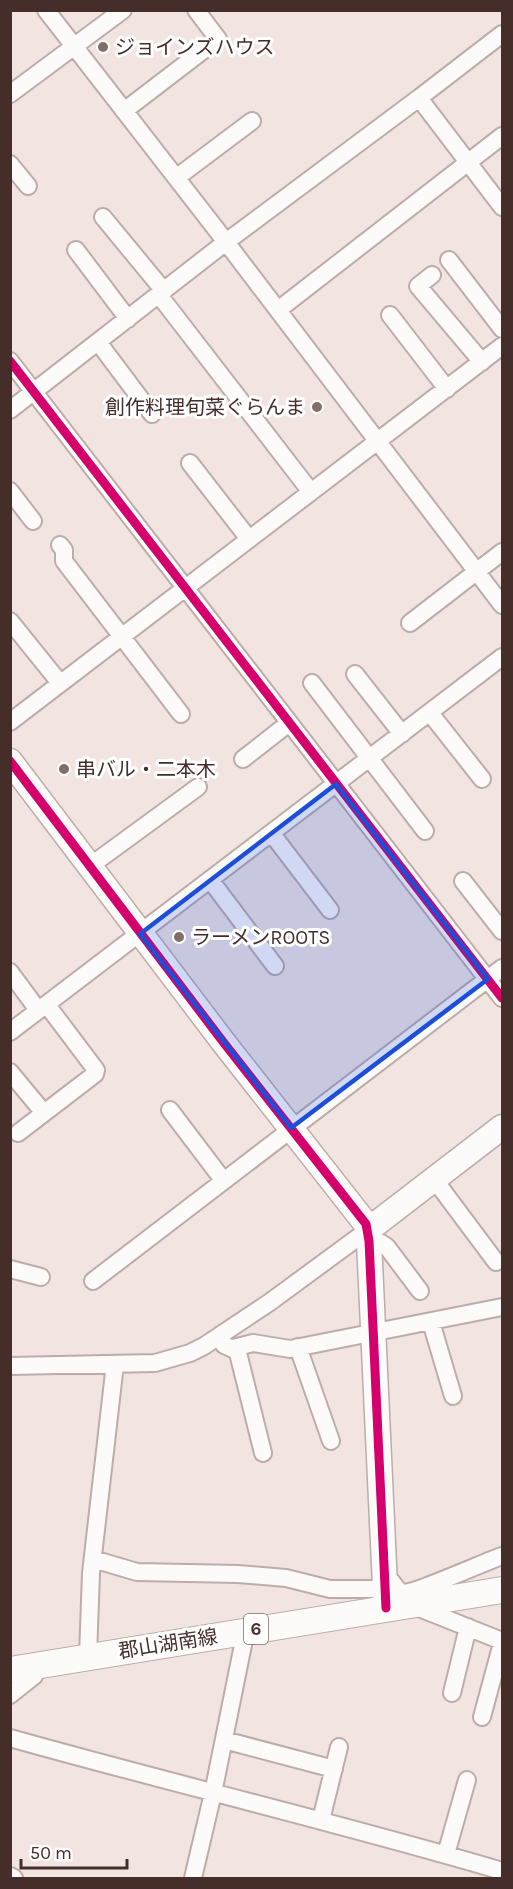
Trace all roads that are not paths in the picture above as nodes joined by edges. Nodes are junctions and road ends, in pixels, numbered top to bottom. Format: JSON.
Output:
{"nodes":[{"id":1,"x":46,"y":10,"type":"edge"},
{"id":2,"x":123,"y":10,"type":"edge"},
{"id":3,"x":196,"y":10,"type":"edge"},
{"id":4,"x":502,"y":34,"type":"edge"},
{"id":5,"x":74,"y":47,"type":"junction"},
{"id":6,"x":10,"y":94,"type":"edge"},
{"id":7,"x":419,"y":98,"type":"junction"},
{"id":8,"x":124,"y":111,"type":"junction"},
{"id":9,"x":252,"y":121,"type":"dead end"},
{"id":10,"x":502,"y":136,"type":"edge"},
{"id":11,"x":469,"y":162,"type":"junction"},
{"id":12,"x":10,"y":164,"type":"edge"},
{"id":13,"x":176,"y":178,"type":"junction"},
{"id":14,"x":28,"y":186,"type":"dead end"},
{"id":15,"x":502,"y":207,"type":"edge"},
{"id":16,"x":103,"y":217,"type":"dead end"},
{"id":17,"x":226,"y":242,"type":"junction"},
{"id":18,"x":76,"y":250,"type":"dead end"},
{"id":19,"x":449,"y":260,"type":"dead end"},
{"id":20,"x":432,"y":275,"type":"dead end"},
{"id":21,"x":161,"y":293,"type":"junction"},
{"id":22,"x":278,"y":310,"type":"junction"},
{"id":23,"x":390,"y":315,"type":"dead end"},
{"id":24,"x":128,"y":319,"type":"junction"},
{"id":25,"x":502,"y":329,"type":"edge"},
{"id":26,"x":98,"y":342,"type":"junction"},
{"id":27,"x":502,"y":346,"type":"edge"},
{"id":28,"x":10,"y":361,"type":"edge"},
{"id":29,"x":482,"y":363,"type":"junction"},
{"id":30,"x":447,"y":389,"type":"junction"},
{"id":31,"x":34,"y":392,"type":"junction"},
{"id":32,"x":10,"y":410,"type":"edge"},
{"id":33,"x":152,"y":414,"type":"dead end"},
{"id":34,"x":378,"y":442,"type":"junction"},
{"id":35,"x":190,"y":463,"type":"dead end"},
{"id":36,"x":10,"y":491,"type":"edge"},
{"id":37,"x":311,"y":492,"type":"junction"},
{"id":38,"x":33,"y":521,"type":"dead end"},
{"id":39,"x":249,"y":539,"type":"junction"},
{"id":40,"x":60,"y":545,"type":"dead end"},
{"id":41,"x":502,"y":552,"type":"edge"},
{"id":42,"x":477,"y":571,"type":"junction"},
{"id":43,"x":184,"y":588,"type":"junction"},
{"id":44,"x":502,"y":605,"type":"edge"},
{"id":45,"x":10,"y":621,"type":"edge"},
{"id":46,"x":410,"y":623,"type":"dead end"},
{"id":47,"x":121,"y":636,"type":"junction"},
{"id":48,"x":502,"y":657,"type":"edge"},
{"id":49,"x":355,"y":674,"type":"dead end"},
{"id":50,"x":60,"y":683,"type":"junction"},
{"id":51,"x":312,"y":683,"type":"dead end"},
{"id":52,"x":430,"y":712,"type":"junction"},
{"id":53,"x":181,"y":714,"type":"dead end"},
{"id":54,"x":10,"y":722,"type":"edge"},
{"id":55,"x":289,"y":723,"type":"junction"},
{"id":56,"x":402,"y":734,"type":"junction"},
{"id":57,"x":243,"y":759,"type":"dead end"},
{"id":58,"x":370,"y":759,"type":"junction"},
{"id":59,"x":10,"y":761,"type":"edge"},
{"id":60,"x":482,"y":779,"type":"dead end"},
{"id":61,"x":336,"y":784,"type":"junction"},
{"id":62,"x":198,"y":787,"type":"dead end"},
{"id":63,"x":425,"y":831,"type":"dead end"},
{"id":64,"x":272,"y":834,"type":"junction"},
{"id":65,"x":90,"y":866,"type":"junction"},
{"id":66,"x":211,"y":881,"type":"junction"},
{"id":67,"x":463,"y":881,"type":"dead end"},
{"id":68,"x":330,"y":910,"type":"dead end"},
{"id":69,"x":502,"y":931,"type":"edge"},
{"id":70,"x":140,"y":934,"type":"junction"},
{"id":71,"x":275,"y":966,"type":"dead end"},
{"id":72,"x":502,"y":968,"type":"edge"},
{"id":73,"x":10,"y":972,"type":"edge"},
{"id":74,"x":488,"y":979,"type":"junction"},
{"id":75,"x":502,"y":998,"type":"edge"},
{"id":76,"x":43,"y":1007,"type":"junction"},
{"id":77,"x":10,"y":1032,"type":"edge"},
{"id":78,"x":10,"y":1072,"type":"edge"},
{"id":79,"x":170,"y":1110,"type":"dead end"},
{"id":80,"x":44,"y":1113,"type":"junction"},
{"id":81,"x":291,"y":1128,"type":"junction"},
{"id":82,"x":501,"y":1131,"type":"edge"},
{"id":83,"x":18,"y":1133,"type":"dead end"},
{"id":84,"x":434,"y":1179,"type":"junction"},
{"id":85,"x":223,"y":1180,"type":"junction"},
{"id":86,"x":369,"y":1234,"type":"junction"},
{"id":87,"x":496,"y":1262,"type":"dead end"},
{"id":88,"x":10,"y":1269,"type":"edge"},
{"id":89,"x":41,"y":1277,"type":"dead end"},
{"id":90,"x":93,"y":1281,"type":"dead end"},
{"id":91,"x":420,"y":1291,"type":"dead end"},
{"id":92,"x":502,"y":1307,"type":"edge"},
{"id":93,"x":430,"y":1322,"type":"junction"},
{"id":94,"x":373,"y":1333,"type":"junction"},
{"id":95,"x":215,"y":1338,"type":"junction"},
{"id":96,"x":298,"y":1347,"type":"junction"},
{"id":97,"x":233,"y":1348,"type":"junction"},
{"id":98,"x":115,"y":1364,"type":"junction"},
{"id":99,"x":10,"y":1366,"type":"edge"},
{"id":100,"x":453,"y":1396,"type":"dead end"},
{"id":101,"x":331,"y":1441,"type":"dead end"},
{"id":102,"x":263,"y":1453,"type":"dead end"},
{"id":103,"x":502,"y":1556,"type":"edge"},
{"id":104,"x":93,"y":1559,"type":"junction"},
{"id":105,"x":502,"y":1590,"type":"edge"},
{"id":106,"x":391,"y":1596,"type":"junction"},
{"id":107,"x":468,"y":1627,"type":"junction"},
{"id":108,"x":244,"y":1631,"type":"junction"},
{"id":109,"x":502,"y":1642,"type":"edge"},
{"id":110,"x":88,"y":1656,"type":"junction"},
{"id":111,"x":38,"y":1665,"type":"junction"},
{"id":112,"x":10,"y":1670,"type":"edge"},
{"id":113,"x":452,"y":1693,"type":"dead end"},
{"id":114,"x":10,"y":1695,"type":"edge"},
{"id":115,"x":482,"y":1717,"type":"dead end"},
{"id":116,"x":10,"y":1738,"type":"edge"},
{"id":117,"x":224,"y":1740,"type":"junction"},
{"id":118,"x":339,"y":1747,"type":"dead end"},
{"id":119,"x":334,"y":1769,"type":"junction"},
{"id":120,"x":467,"y":1780,"type":"dead end"},
{"id":121,"x":213,"y":1793,"type":"junction"},
{"id":122,"x":321,"y":1820,"type":"junction"},
{"id":123,"x":446,"y":1854,"type":"junction"},
{"id":124,"x":502,"y":1871,"type":"edge"},
{"id":125,"x":196,"y":1878,"type":"edge"}],
"edges":[{"from":1,"to":5,"type":"street"},
{"from":2,"to":5,"type":"street"},
{"from":3,"to":8,"type":"street"},
{"from":4,"to":7,"type":"street"},
{"from":5,"to":6,"type":"street"},
{"from":5,"to":8,"type":"street"},
{"from":7,"to":11,"type":"street"},
{"from":7,"to":17,"type":"street"},
{"from":8,"to":13,"type":"street"},
{"from":9,"to":13,"type":"street"},
{"from":10,"to":11,"type":"street"},
{"from":11,"to":15,"type":"street"},
{"from":11,"to":22,"type":"street"},
{"from":12,"to":14,"type":"street"},
{"from":13,"to":17,"type":"street"},
{"from":16,"to":21,"type":"street"},
{"from":17,"to":21,"type":"street"},
{"from":17,"to":22,"type":"street"},
{"from":18,"to":24,"type":"street"},
{"from":19,"to":25,"type":"street"},
{"from":20,"to":29,"type":"street"},
{"from":21,"to":24,"type":"street"},
{"from":21,"to":37,"type":"street"},
{"from":22,"to":34,"type":"street"},
{"from":23,"to":30,"type":"street"},
{"from":24,"to":26,"type":"street"},
{"from":26,"to":31,"type":"street"},
{"from":26,"to":33,"type":"street"},
{"from":27,"to":29,"type":"street"},
{"from":28,"to":31,"type":"street"},
{"from":29,"to":30,"type":"street"},
{"from":30,"to":34,"type":"street"},
{"from":31,"to":32,"type":"street"},
{"from":31,"to":43,"type":"street"},
{"from":34,"to":37,"type":"street"},
{"from":34,"to":42,"type":"street"},
{"from":35,"to":39,"type":"street"},
{"from":36,"to":38,"type":"street"},
{"from":37,"to":39,"type":"street"},
{"from":39,"to":43,"type":"street"},
{"from":40,"to":47,"type":"street"},
{"from":41,"to":42,"type":"street"},
{"from":42,"to":44,"type":"street"},
{"from":42,"to":46,"type":"street"},
{"from":43,"to":47,"type":"street"},
{"from":43,"to":55,"type":"street"},
{"from":45,"to":50,"type":"street"},
{"from":47,"to":50,"type":"street"},
{"from":47,"to":53,"type":"street"},
{"from":48,"to":52,"type":"street"},
{"from":49,"to":56,"type":"street"},
{"from":50,"to":54,"type":"street"},
{"from":51,"to":58,"type":"street"},
{"from":52,"to":56,"type":"street"},
{"from":52,"to":60,"type":"street"},
{"from":55,"to":57,"type":"street"},
{"from":55,"to":61,"type":"street"},
{"from":56,"to":58,"type":"street"},
{"from":58,"to":61,"type":"street"},
{"from":58,"to":63,"type":"street"},
{"from":59,"to":65,"type":"street"},
{"from":61,"to":64,"type":"street"},
{"from":61,"to":74,"type":"street"},
{"from":62,"to":65,"type":"street"},
{"from":64,"to":66,"type":"street"},
{"from":64,"to":68,"type":"street"},
{"from":65,"to":70,"type":"street"},
{"from":66,"to":70,"type":"street"},
{"from":66,"to":71,"type":"street"},
{"from":67,"to":69,"type":"street"},
{"from":70,"to":76,"type":"street"},
{"from":70,"to":81,"type":"street"},
{"from":72,"to":74,"type":"street"},
{"from":73,"to":76,"type":"street"},
{"from":74,"to":75,"type":"street"},
{"from":74,"to":81,"type":"street"},
{"from":76,"to":77,"type":"street"},
{"from":76,"to":80,"type":"street"},
{"from":78,"to":80,"type":"street"},
{"from":79,"to":85,"type":"street"},
{"from":80,"to":83,"type":"street"},
{"from":81,"to":85,"type":"street"},
{"from":81,"to":86,"type":"street"},
{"from":82,"to":84,"type":"street"},
{"from":84,"to":86,"type":"street"},
{"from":84,"to":87,"type":"street"},
{"from":85,"to":90,"type":"street"},
{"from":86,"to":91,"type":"street"},
{"from":86,"to":94,"type":"street"},
{"from":86,"to":95,"type":"street"},
{"from":88,"to":89,"type":"street"},
{"from":92,"to":93,"type":"street"},
{"from":93,"to":94,"type":"street"},
{"from":93,"to":100,"type":"street"},
{"from":94,"to":96,"type":"street"},
{"from":94,"to":106,"type":"street"},
{"from":95,"to":97,"type":"street"},
{"from":95,"to":98,"type":"street"},
{"from":96,"to":97,"type":"street"},
{"from":96,"to":101,"type":"street"},
{"from":97,"to":102,"type":"street"},
{"from":98,"to":99,"type":"street"},
{"from":98,"to":104,"type":"street"},
{"from":103,"to":106,"type":"street"},
{"from":104,"to":106,"type":"street"},
{"from":104,"to":110,"type":"street"},
{"from":105,"to":106,"type":"main road","name":"郡山湖南線","number":"6"},
{"from":106,"to":107,"type":"street"},
{"from":106,"to":108,"type":"main road","name":"郡山湖南線","number":"6"},
{"from":107,"to":109,"type":"street"},
{"from":107,"to":113,"type":"street"},
{"from":108,"to":110,"type":"main road","name":"郡山湖南線","number":"6"},
{"from":108,"to":117,"type":"street"},
{"from":109,"to":115,"type":"street"},
{"from":110,"to":111,"type":"main road","name":"郡山湖南線","number":"6"},
{"from":111,"to":112,"type":"main road","name":"郡山湖南線","number":"6"},
{"from":111,"to":114,"type":"street"},
{"from":116,"to":121,"type":"street"},
{"from":117,"to":119,"type":"street"},
{"from":117,"to":121,"type":"street"},
{"from":118,"to":119,"type":"street"},
{"from":119,"to":122,"type":"street"},
{"from":120,"to":123,"type":"street"},
{"from":121,"to":122,"type":"street"},
{"from":121,"to":125,"type":"street"},
{"from":122,"to":123,"type":"street"},
{"from":123,"to":124,"type":"street"}]}
